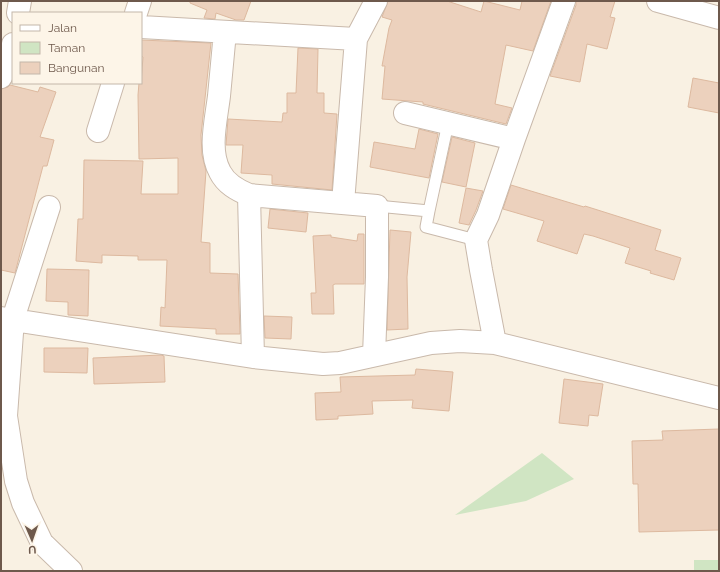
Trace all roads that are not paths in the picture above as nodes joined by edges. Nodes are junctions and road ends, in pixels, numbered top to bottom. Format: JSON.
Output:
{"nodes":[{"id":1,"x":20,"y":1,"type":"edge"},
{"id":2,"x":140,"y":1,"type":"edge"},
{"id":3,"x":376,"y":1,"type":"edge"},
{"id":4,"x":564,"y":1,"type":"edge"},
{"id":5,"x":658,"y":1,"type":"edge"},
{"id":6,"x":18,"y":12,"type":"edge"},
{"id":7,"x":136,"y":12,"type":"edge"},
{"id":8,"x":719,"y":18,"type":"edge"},
{"id":9,"x":142,"y":27,"type":"edge"},
{"id":10,"x":225,"y":32,"type":"junction"},
{"id":11,"x":356,"y":39,"type":"junction"},
{"id":12,"x":12,"y":51,"type":"edge"},
{"id":13,"x":1,"y":77,"type":"edge"},
{"id":14,"x":113,"y":84,"type":"edge"},
{"id":15,"x":404,"y":113,"type":"dead end"},
{"id":16,"x":448,"y":123,"type":"junction"},
{"id":17,"x":98,"y":132,"type":"dead end"},
{"id":18,"x":514,"y":140,"type":"junction"},
{"id":19,"x":249,"y":195,"type":"junction"},
{"id":20,"x":343,"y":203,"type":"junction"},
{"id":21,"x":377,"y":206,"type":"junction"},
{"id":22,"x":49,"y":207,"type":"dead end"},
{"id":23,"x":429,"y":211,"type":"junction"},
{"id":24,"x":476,"y":240,"type":"junction"},
{"id":25,"x":7,"y":318,"type":"edge"},
{"id":26,"x":495,"y":343,"type":"junction"},
{"id":27,"x":374,"y":355,"type":"junction"},
{"id":28,"x":253,"y":357,"type":"junction"},
{"id":29,"x":719,"y":398,"type":"edge"},
{"id":30,"x":71,"y":571,"type":"edge"}],
"edges":[{"from":1,"to":6,"type":"street"},
{"from":2,"to":7,"type":"street"},
{"from":3,"to":11,"type":"street"},
{"from":4,"to":18,"type":"street"},
{"from":5,"to":8,"type":"street"},
{"from":9,"to":10,"type":"street"},
{"from":10,"to":11,"type":"street"},
{"from":10,"to":19,"type":"street"},
{"from":11,"to":20,"type":"street"},
{"from":12,"to":13,"type":"street"},
{"from":14,"to":17,"type":"street"},
{"from":15,"to":16,"type":"street"},
{"from":16,"to":18,"type":"street"},
{"from":16,"to":23,"type":"lane"},
{"from":18,"to":24,"type":"street"},
{"from":19,"to":20,"type":"street"},
{"from":19,"to":28,"type":"street"},
{"from":20,"to":21,"type":"street"},
{"from":21,"to":23,"type":"lane"},
{"from":21,"to":27,"type":"street"},
{"from":22,"to":25,"type":"street"},
{"from":23,"to":24,"type":"lane"},
{"from":24,"to":26,"type":"street"},
{"from":25,"to":28,"type":"street"},
{"from":25,"to":30,"type":"street"},
{"from":26,"to":27,"type":"street"},
{"from":26,"to":29,"type":"street"},
{"from":27,"to":28,"type":"street"}]}
